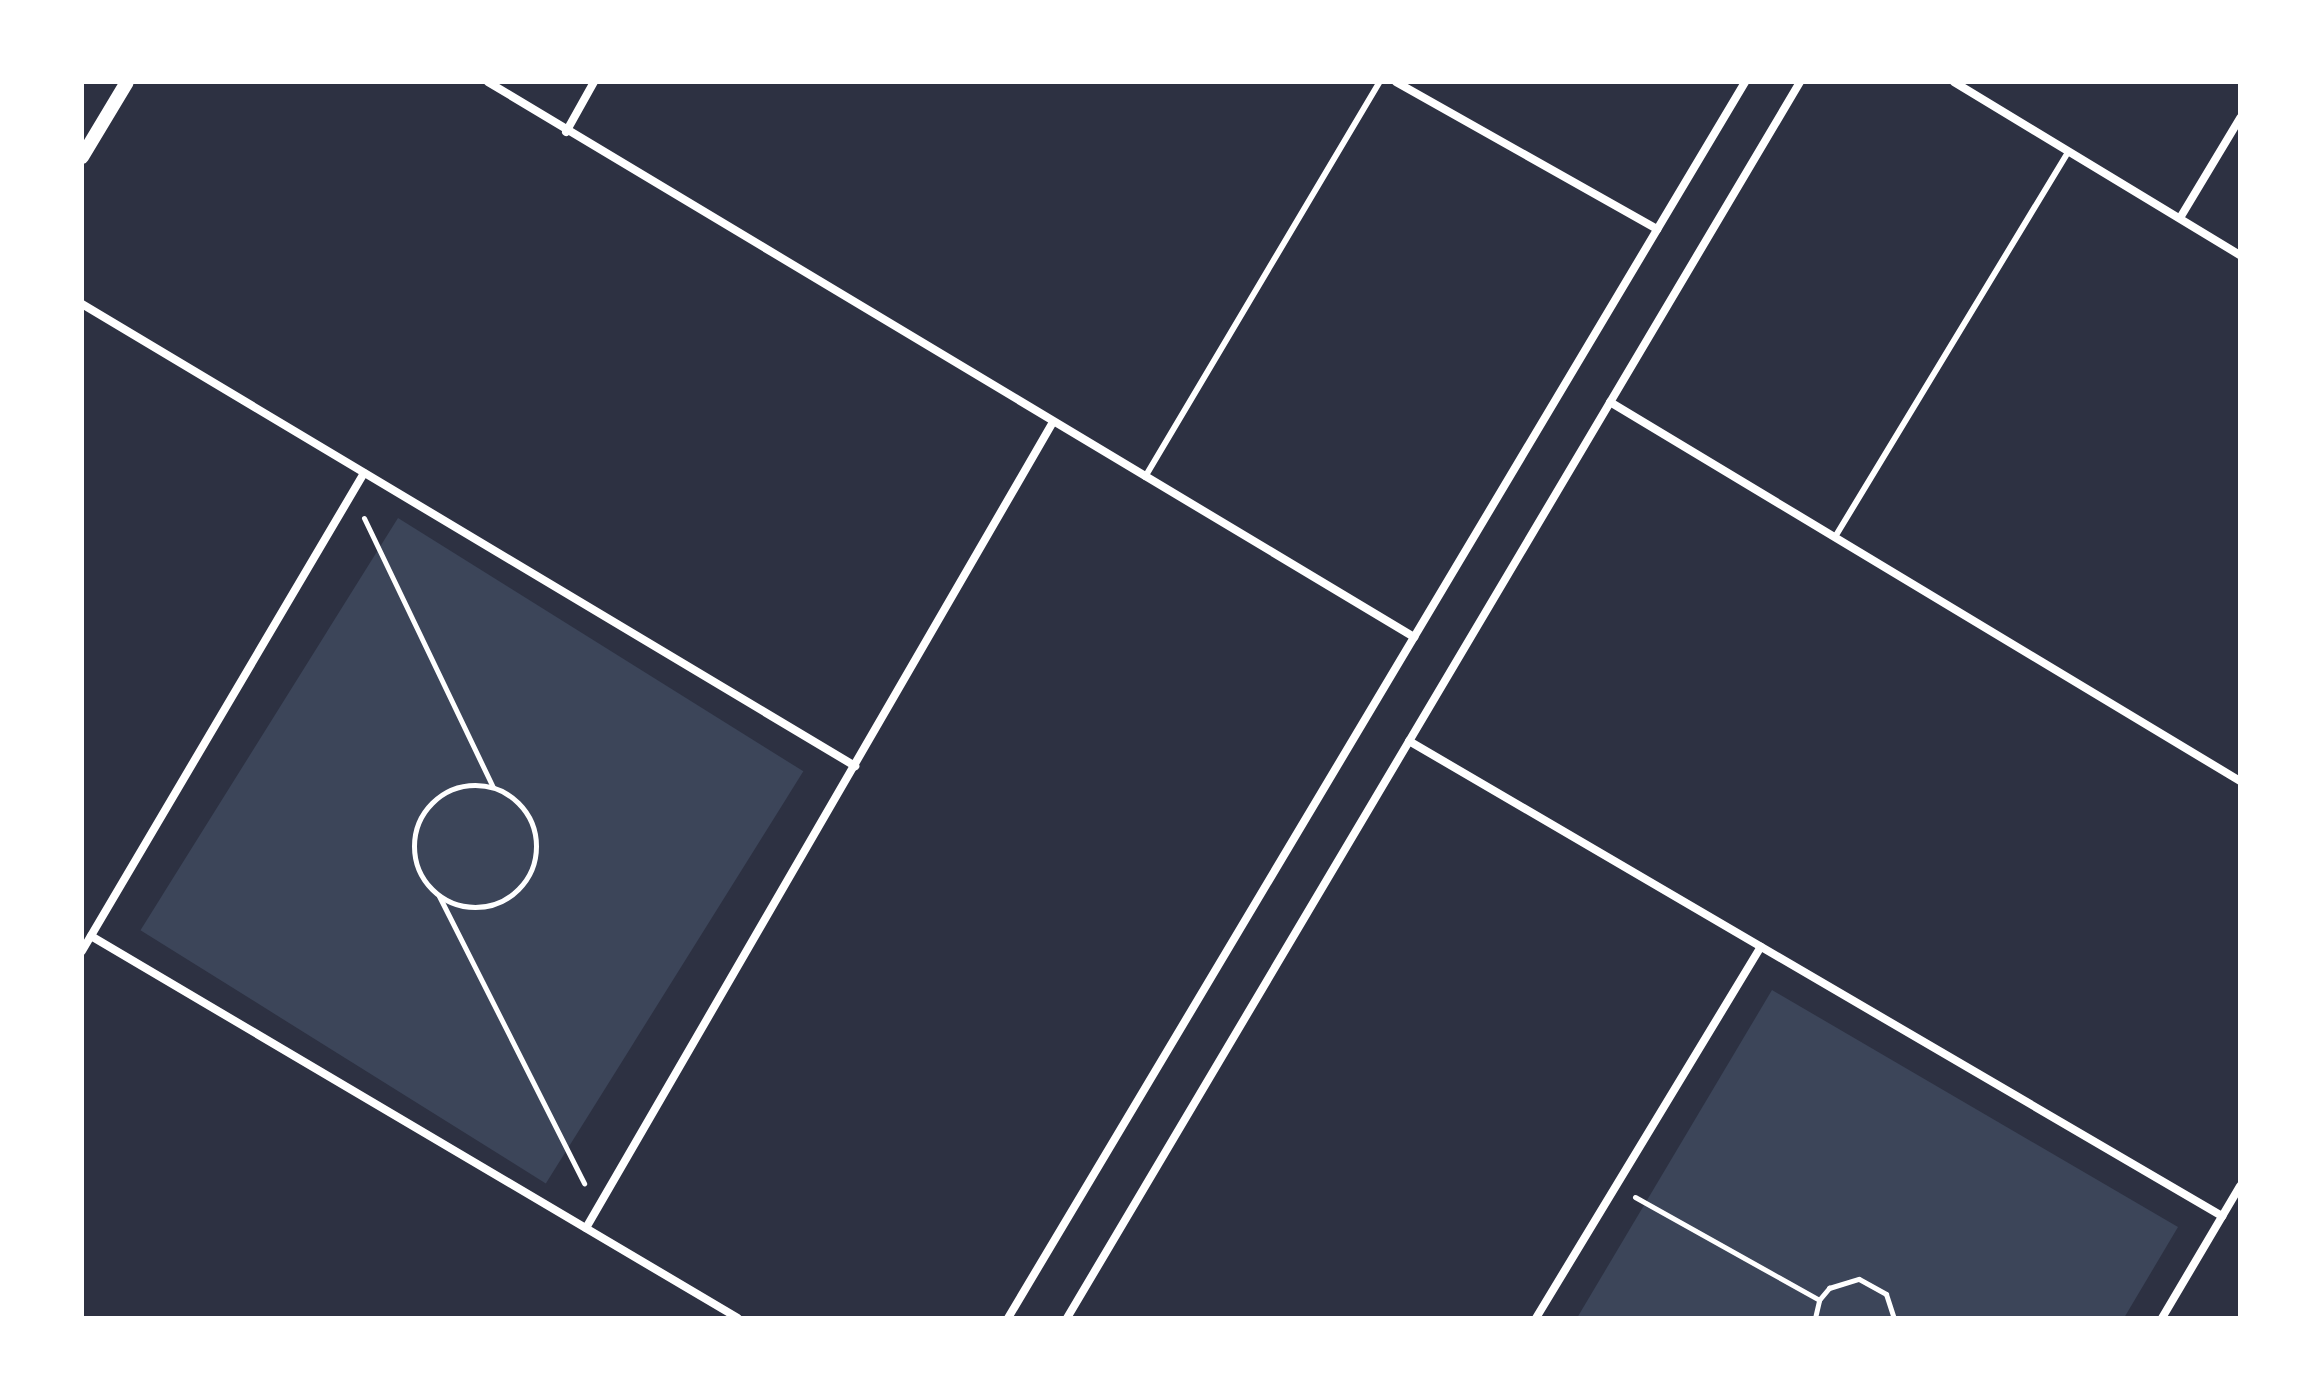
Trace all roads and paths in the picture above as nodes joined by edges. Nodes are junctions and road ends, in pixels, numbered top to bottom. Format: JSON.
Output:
{"nodes":[{"id":1,"x":127,"y":82,"type":"edge"},
{"id":2,"x":488,"y":82,"type":"edge"},
{"id":3,"x":594,"y":82,"type":"edge"},
{"id":4,"x":1380,"y":82,"type":"edge"},
{"id":5,"x":1396,"y":82,"type":"edge"},
{"id":6,"x":1745,"y":82,"type":"edge"},
{"id":7,"x":1800,"y":82,"type":"edge"},
{"id":8,"x":1954,"y":82,"type":"edge"},
{"id":9,"x":2240,"y":118,"type":"edge"},
{"id":10,"x":566,"y":132,"type":"junction"},
{"id":11,"x":2069,"y":151,"type":"junction"},
{"id":12,"x":82,"y":157,"type":"edge"},
{"id":13,"x":2180,"y":218,"type":"junction"},
{"id":14,"x":1657,"y":229,"type":"junction"},
{"id":15,"x":2240,"y":255,"type":"edge"},
{"id":16,"x":82,"y":304,"type":"edge"},
{"id":17,"x":1610,"y":402,"type":"junction"},
{"id":18,"x":1053,"y":422,"type":"junction"},
{"id":19,"x":364,"y":473,"type":"junction"},
{"id":20,"x":1145,"y":477,"type":"junction"},
{"id":21,"x":352,"y":493,"type":"junction"},
{"id":22,"x":1835,"y":537,"type":"junction"},
{"id":23,"x":1414,"y":637,"type":"junction"},
{"id":24,"x":1409,"y":741,"type":"junction"},
{"id":25,"x":855,"y":766,"type":"junction"},
{"id":26,"x":2240,"y":781,"type":"edge"},
{"id":27,"x":493,"y":788,"type":"junction"},
{"id":28,"x":439,"y":896,"type":"junction"},
{"id":29,"x":91,"y":936,"type":"junction"},
{"id":30,"x":1761,"y":947,"type":"junction"},
{"id":31,"x":82,"y":951,"type":"edge"},
{"id":32,"x":1616,"y":1186,"type":"junction"},
{"id":33,"x":2240,"y":1186,"type":"edge"},
{"id":34,"x":597,"y":1209,"type":"junction"},
{"id":35,"x":2222,"y":1216,"type":"junction"},
{"id":36,"x":586,"y":1228,"type":"junction"},
{"id":37,"x":1819,"y":1300,"type":"junction"},
{"id":38,"x":738,"y":1318,"type":"edge"},
{"id":39,"x":1008,"y":1318,"type":"edge"},
{"id":40,"x":1067,"y":1318,"type":"edge"},
{"id":41,"x":1536,"y":1318,"type":"edge"},
{"id":42,"x":1815,"y":1318,"type":"edge"},
{"id":43,"x":1894,"y":1318,"type":"edge"},
{"id":44,"x":2162,"y":1318,"type":"edge"}],
"edges":[{"from":1,"to":12,"type":"street"},
{"from":2,"to":10,"type":"street"},
{"from":3,"to":10,"type":"street"},
{"from":4,"to":20,"type":"lane"},
{"from":5,"to":14,"type":"street"},
{"from":6,"to":14,"type":"street"},
{"from":7,"to":17,"type":"street"},
{"from":8,"to":11,"type":"street"},
{"from":9,"to":13,"type":"street"},
{"from":10,"to":18,"type":"street"},
{"from":11,"to":13,"type":"street"},
{"from":11,"to":22,"type":"lane"},
{"from":13,"to":15,"type":"street"},
{"from":14,"to":23,"type":"street"},
{"from":16,"to":19,"type":"street"},
{"from":17,"to":22,"type":"street"},
{"from":17,"to":24,"type":"street"},
{"from":18,"to":20,"type":"street"},
{"from":18,"to":25,"type":"street"},
{"from":19,"to":21,"type":"street"},
{"from":19,"to":25,"type":"street"},
{"from":20,"to":23,"type":"street"},
{"from":21,"to":27,"type":"path"},
{"from":21,"to":29,"type":"street"},
{"from":22,"to":26,"type":"street"},
{"from":23,"to":39,"type":"street"},
{"from":24,"to":30,"type":"street"},
{"from":24,"to":40,"type":"street"},
{"from":25,"to":34,"type":"street"},
{"from":27,"to":28,"type":"path"},
{"from":27,"to":28,"type":"path"},
{"from":28,"to":34,"type":"path"},
{"from":29,"to":31,"type":"street"},
{"from":29,"to":36,"type":"street"},
{"from":30,"to":32,"type":"street"},
{"from":30,"to":35,"type":"street"},
{"from":32,"to":37,"type":"path"},
{"from":32,"to":41,"type":"street"},
{"from":33,"to":35,"type":"street"},
{"from":34,"to":36,"type":"street"},
{"from":35,"to":44,"type":"street"},
{"from":36,"to":38,"type":"street"},
{"from":37,"to":42,"type":"path"},
{"from":37,"to":43,"type":"path"}]}
